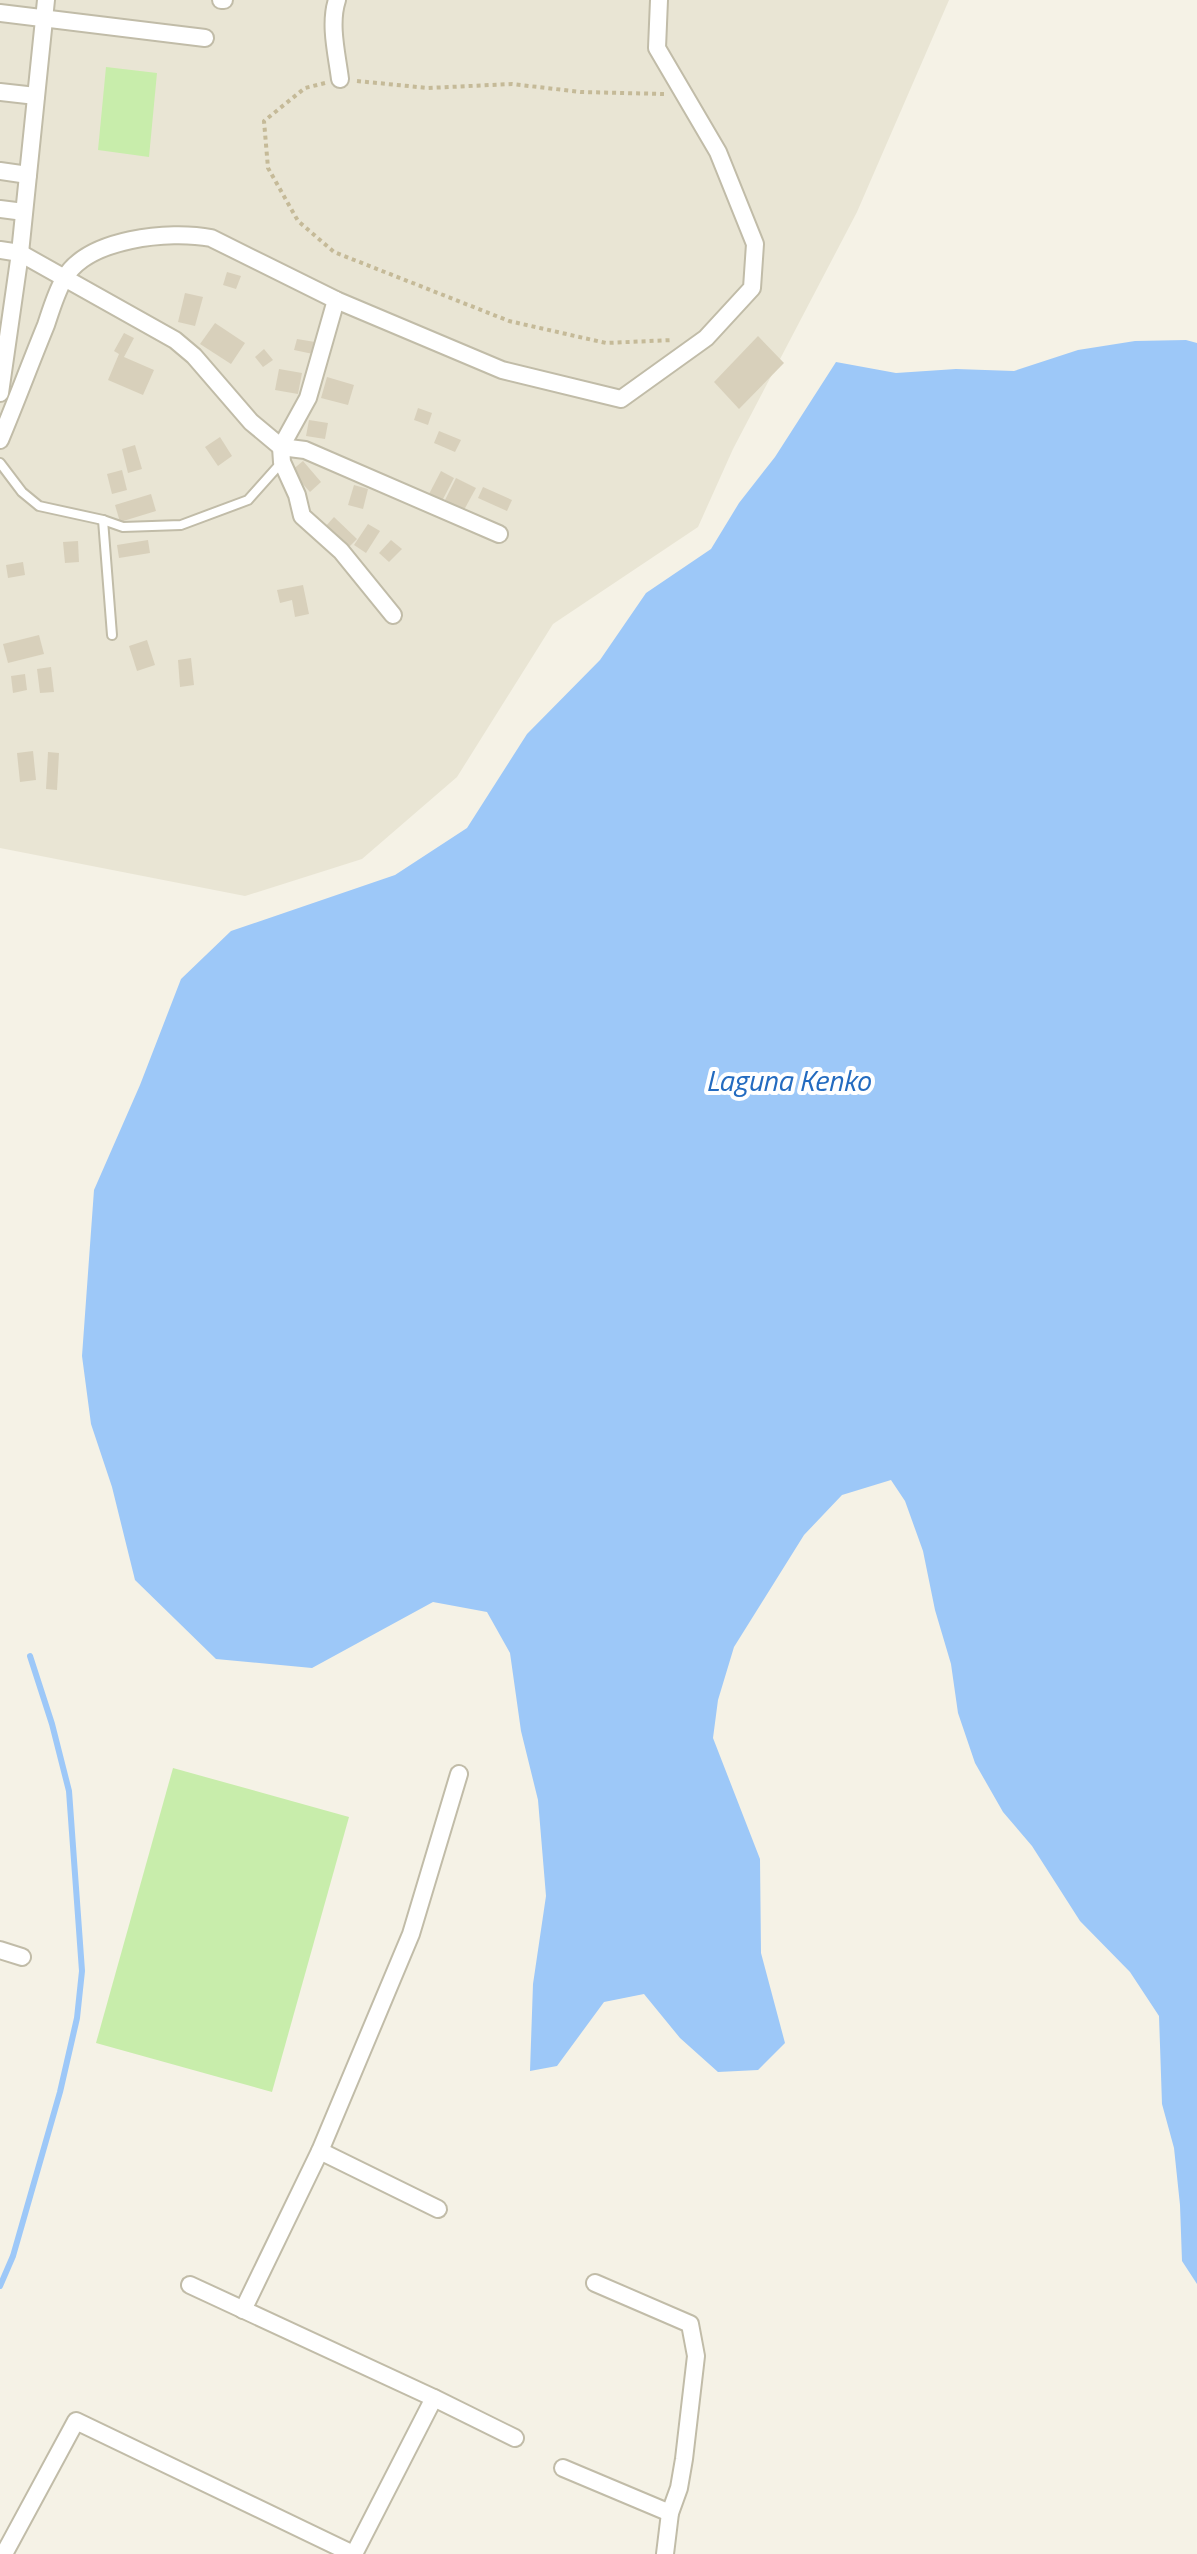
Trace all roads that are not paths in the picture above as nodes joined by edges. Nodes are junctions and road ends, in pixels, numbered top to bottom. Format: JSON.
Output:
{"nodes":[{"id":1,"x":46,"y":0,"type":"edge"},
{"id":2,"x":659,"y":0,"type":"edge"},
{"id":3,"x":333,"y":2,"type":"edge"},
{"id":4,"x":0,"y":13,"type":"edge"},
{"id":5,"x":44,"y":18,"type":"junction"},
{"id":6,"x":205,"y":38,"type":"dead end"},
{"id":7,"x":340,"y":79,"type":"road end"},
{"id":8,"x":0,"y":92,"type":"edge"},
{"id":9,"x":36,"y":96,"type":"junction"},
{"id":10,"x":0,"y":171,"type":"edge"},
{"id":11,"x":28,"y":175,"type":"junction"},
{"id":12,"x":0,"y":209,"type":"edge"},
{"id":13,"x":24,"y":212,"type":"junction"},
{"id":14,"x":0,"y":250,"type":"edge"},
{"id":15,"x":20,"y":253,"type":"junction"},
{"id":16,"x":65,"y":277,"type":"junction"},
{"id":17,"x":336,"y":300,"type":"junction"},
{"id":18,"x":0,"y":393,"type":"edge"},
{"id":19,"x":0,"y":440,"type":"edge"},
{"id":20,"x":282,"y":454,"type":"junction"},
{"id":21,"x":0,"y":463,"type":"edge"},
{"id":22,"x":103,"y":520,"type":"junction"},
{"id":23,"x":499,"y":534,"type":"dead end"},
{"id":24,"x":393,"y":615,"type":"dead end"},
{"id":25,"x":112,"y":635,"type":"dead end"},
{"id":26,"x":459,"y":1774,"type":"dead end"},
{"id":27,"x":0,"y":1950,"type":"edge"},
{"id":28,"x":22,"y":1957,"type":"dead end"},
{"id":29,"x":320,"y":2151,"type":"junction"},
{"id":30,"x":438,"y":2209,"type":"dead end"},
{"id":31,"x":595,"y":2283,"type":"dead end"},
{"id":32,"x":190,"y":2285,"type":"dead end"},
{"id":33,"x":243,"y":2310,"type":"junction"},
{"id":34,"x":434,"y":2398,"type":"junction"},
{"id":35,"x":515,"y":2438,"type":"dead end"},
{"id":36,"x":563,"y":2468,"type":"dead end"},
{"id":37,"x":670,"y":2513,"type":"junction"},
{"id":38,"x":4,"y":2554,"type":"edge"},
{"id":39,"x":354,"y":2554,"type":"edge"},
{"id":40,"x":665,"y":2554,"type":"edge"}],
"edges":[{"from":1,"to":5,"type":"street"},
{"from":2,"to":17,"type":"street"},
{"from":3,"to":7,"type":"street"},
{"from":4,"to":5,"type":"street"},
{"from":5,"to":6,"type":"street"},
{"from":5,"to":9,"type":"street"},
{"from":8,"to":9,"type":"street"},
{"from":9,"to":11,"type":"street"},
{"from":10,"to":11,"type":"street"},
{"from":11,"to":13,"type":"street"},
{"from":12,"to":13,"type":"street"},
{"from":13,"to":15,"type":"street"},
{"from":14,"to":15,"type":"street"},
{"from":15,"to":16,"type":"street"},
{"from":15,"to":18,"type":"street"},
{"from":16,"to":17,"type":"street"},
{"from":16,"to":19,"type":"street"},
{"from":16,"to":20,"type":"street"},
{"from":17,"to":20,"type":"street"},
{"from":20,"to":22,"type":"lane"},
{"from":20,"to":23,"type":"street"},
{"from":20,"to":24,"type":"street"},
{"from":21,"to":22,"type":"lane"},
{"from":22,"to":25,"type":"lane"},
{"from":26,"to":29,"type":"street"},
{"from":27,"to":28,"type":"street"},
{"from":29,"to":30,"type":"street"},
{"from":29,"to":33,"type":"street"},
{"from":31,"to":37,"type":"street"},
{"from":32,"to":33,"type":"street"},
{"from":33,"to":34,"type":"street"},
{"from":34,"to":35,"type":"street"},
{"from":34,"to":39,"type":"street"},
{"from":36,"to":37,"type":"street"},
{"from":37,"to":40,"type":"street"},
{"from":38,"to":39,"type":"street"}]}
